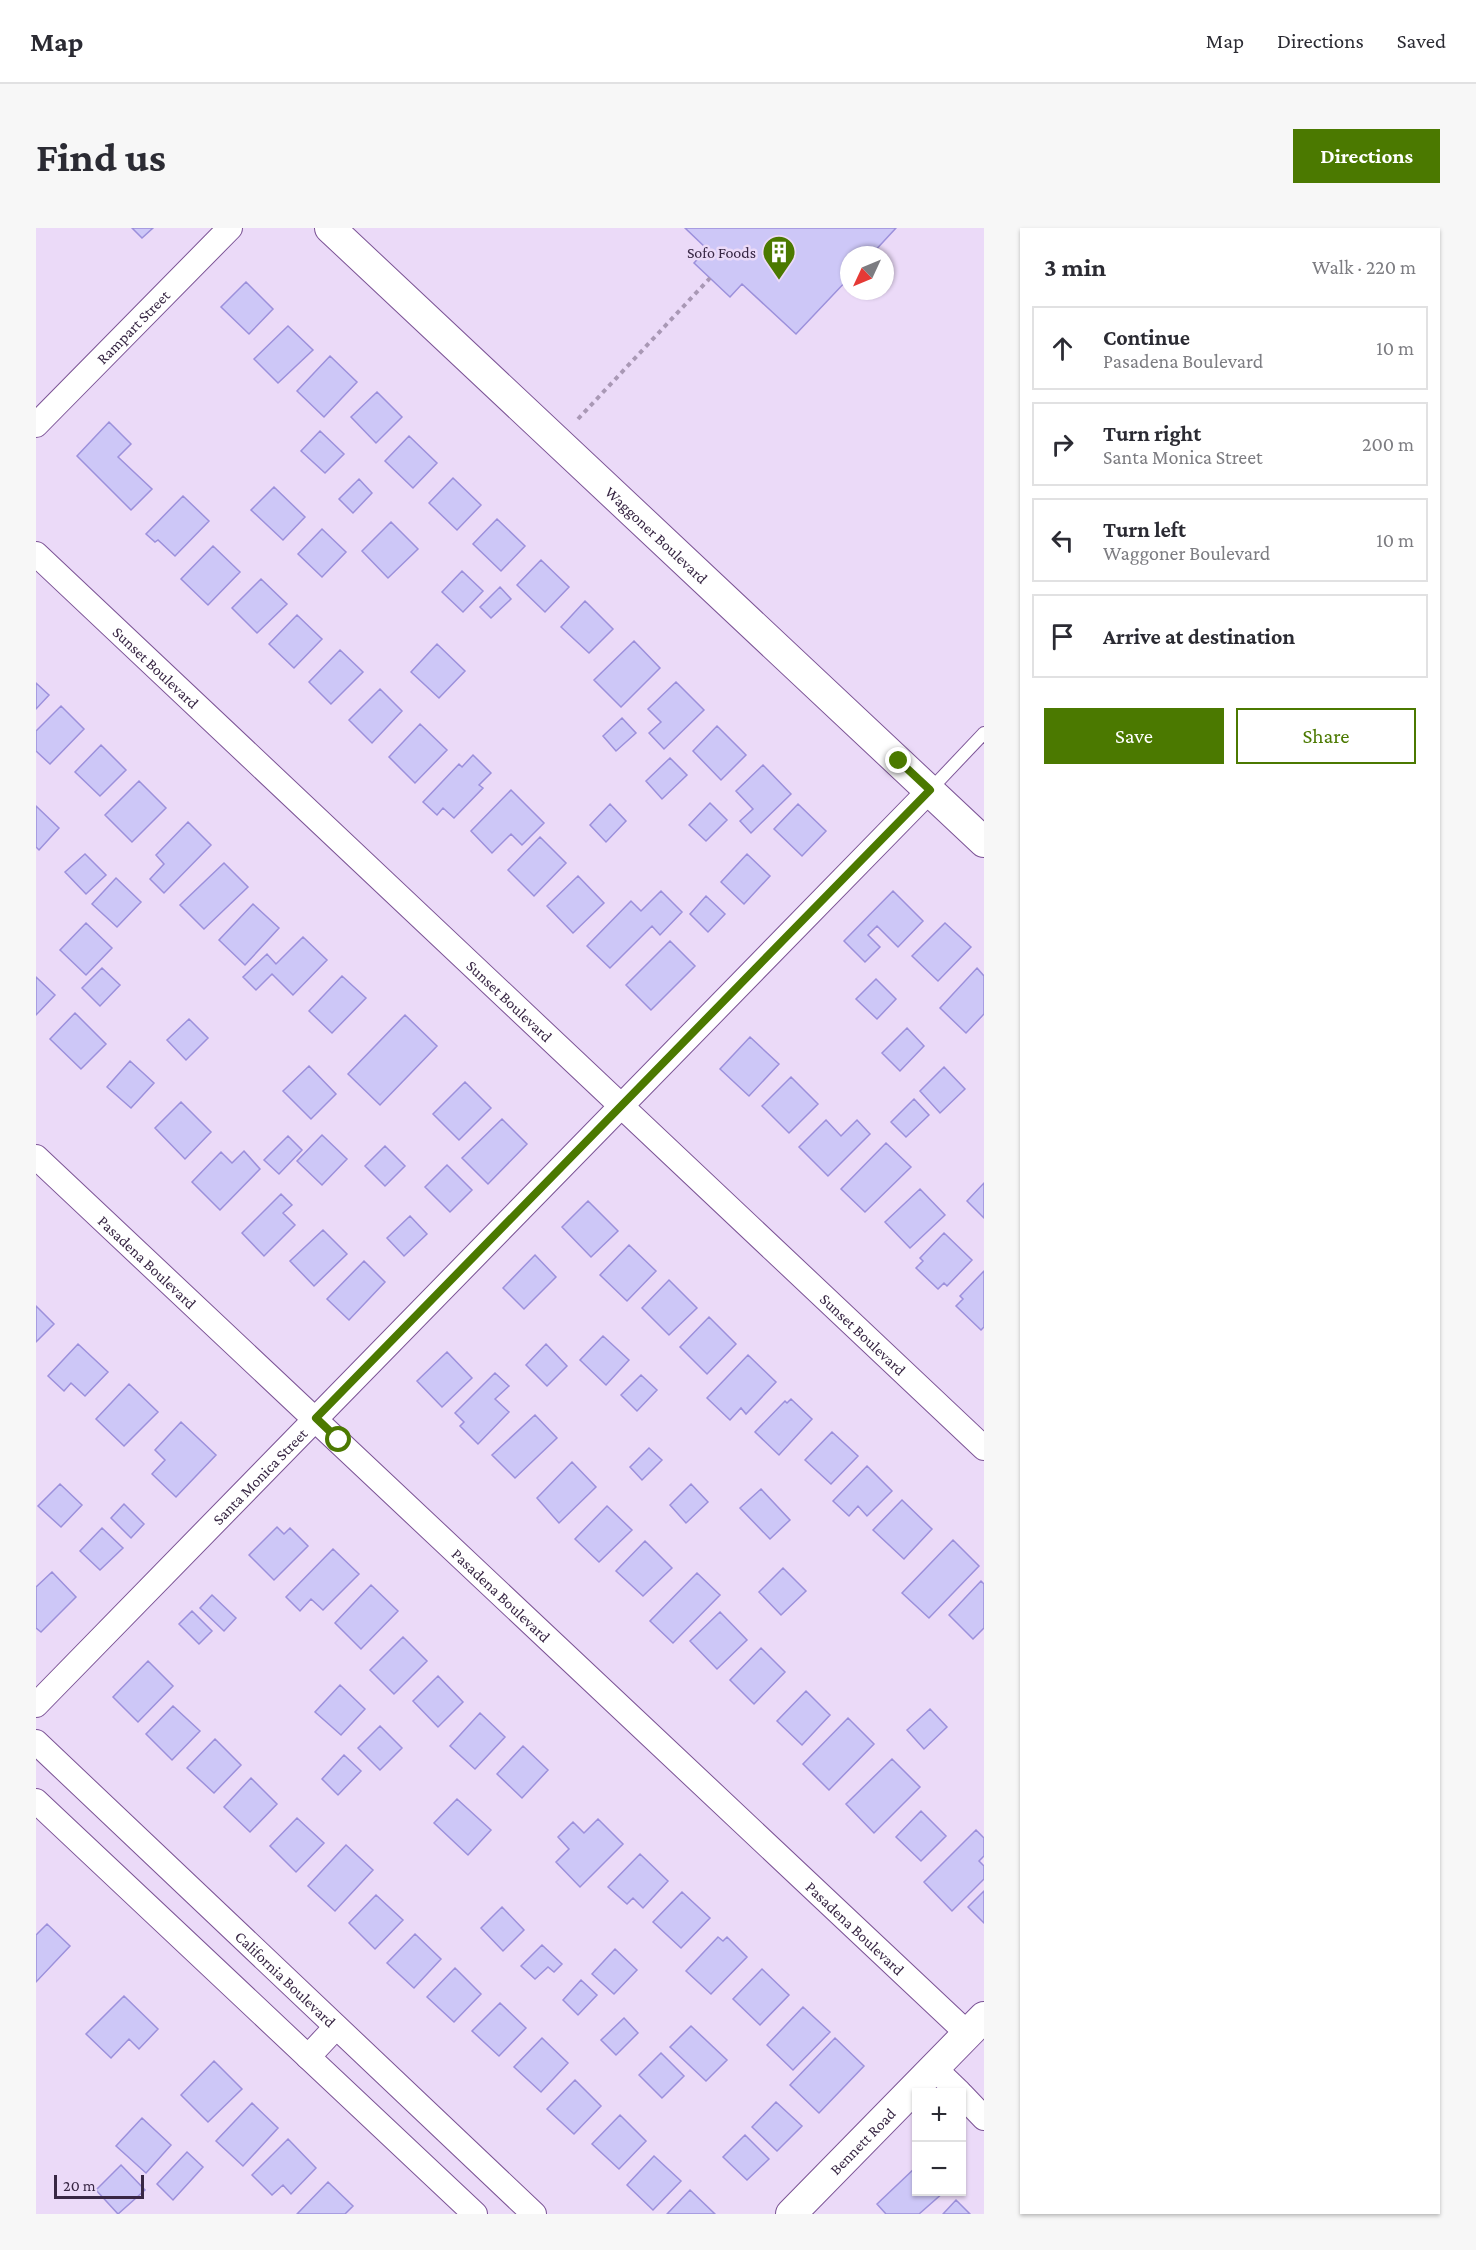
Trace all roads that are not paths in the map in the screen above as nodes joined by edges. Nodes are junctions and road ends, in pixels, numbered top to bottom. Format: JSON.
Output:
{"nodes":[{"id":1,"x":230,"y":228,"type":"edge"},
{"id":2,"x":330,"y":228,"type":"edge"},
{"id":3,"x":36,"y":425,"type":"edge"},
{"id":4,"x":36,"y":554,"type":"edge"},
{"id":5,"x":984,"y":733,"type":"edge"},
{"id":6,"x":930,"y":790,"type":"junction"},
{"id":7,"x":984,"y":842,"type":"edge"},
{"id":8,"x":621,"y":1106,"type":"junction"},
{"id":9,"x":36,"y":1157,"type":"edge"},
{"id":10,"x":316,"y":1418,"type":"junction"},
{"id":11,"x":984,"y":1448,"type":"edge"},
{"id":12,"x":36,"y":1705,"type":"edge"},
{"id":13,"x":36,"y":1742,"type":"edge"},
{"id":14,"x":36,"y":1802,"type":"edge"},
{"id":15,"x":976,"y":2025,"type":"edge"},
{"id":16,"x":336,"y":2027,"type":"junction"},
{"id":17,"x":308,"y":2057,"type":"junction"},
{"id":18,"x":934,"y":2068,"type":"junction"},
{"id":19,"x":954,"y":2088,"type":"edge"},
{"id":20,"x":966,"y":2100,"type":"edge"},
{"id":21,"x":984,"y":2118,"type":"edge"},
{"id":22,"x":475,"y":2214,"type":"edge"},
{"id":23,"x":534,"y":2214,"type":"edge"},
{"id":24,"x":791,"y":2214,"type":"edge"}],
"edges":[{"from":1,"to":3,"type":"street","name":"Rampart Street"},
{"from":2,"to":6,"type":"street","name":"Waggoner Boulevard"},
{"from":4,"to":8,"type":"street","name":"Sunset Boulevard"},
{"from":5,"to":6,"type":"lane","name":"Santa Monica Street"},
{"from":6,"to":7,"type":"street","name":"Waggoner Boulevard"},
{"from":6,"to":8,"type":"street","name":"Santa Monica Street"},
{"from":8,"to":10,"type":"street","name":"Santa Monica Street"},
{"from":8,"to":11,"type":"street","name":"Sunset Boulevard"},
{"from":9,"to":10,"type":"street","name":"Pasadena Boulevard"},
{"from":10,"to":12,"type":"street","name":"Santa Monica Street"},
{"from":10,"to":15,"type":"street","name":"Pasadena Boulevard"},
{"from":13,"to":16,"type":"street","name":"California Boulevard"},
{"from":14,"to":17,"type":"street"},
{"from":15,"to":18,"type":"street","name":"Bennett Road"},
{"from":16,"to":17,"type":"street"},
{"from":16,"to":23,"type":"street","name":"California Boulevard"},
{"from":17,"to":22,"type":"street"},
{"from":18,"to":19,"type":"street"},
{"from":18,"to":24,"type":"street","name":"Bennett Road"},
{"from":20,"to":21,"type":"street"}]}
